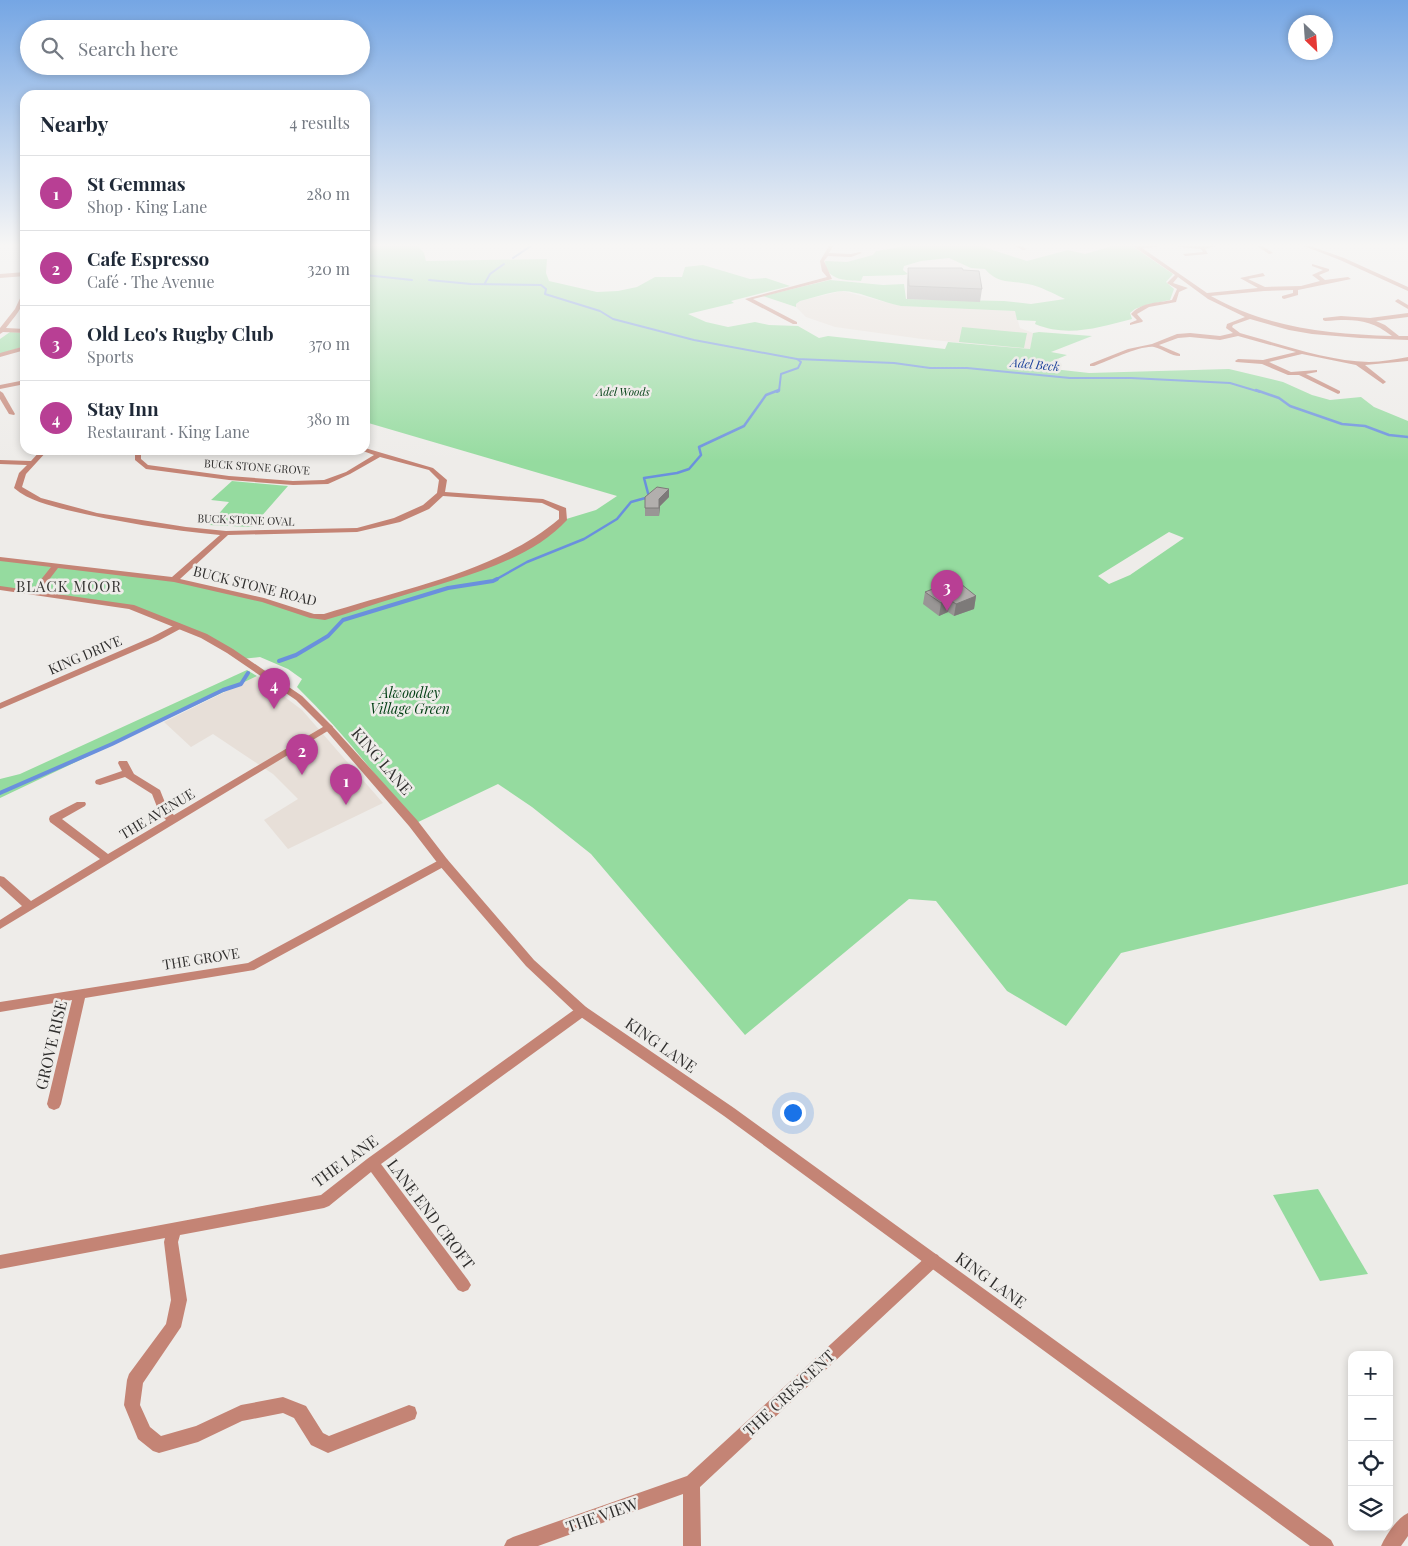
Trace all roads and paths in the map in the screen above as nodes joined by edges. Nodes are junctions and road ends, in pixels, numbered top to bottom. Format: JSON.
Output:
{"nodes":[{"id":1,"x":9,"y":318,"type":"edge"},
{"id":2,"x":787,"y":318,"type":"edge"},
{"id":3,"x":1138,"y":318,"type":"edge"},
{"id":4,"x":1244,"y":318,"type":"edge"},
{"id":5,"x":1256,"y":318,"type":"edge"},
{"id":6,"x":1338,"y":318,"type":"edge"},
{"id":7,"x":1342,"y":318,"type":"edge"},
{"id":8,"x":1388,"y":318,"type":"edge"},
{"id":9,"x":1325,"y":319,"type":"dead end"},
{"id":10,"x":1370,"y":320,"type":"junction"},
{"id":11,"x":795,"y":322,"type":"dead end"},
{"id":12,"x":1132,"y":324,"type":"dead end"},
{"id":13,"x":1,"y":331,"type":"edge"},
{"id":14,"x":20,"y":331,"type":"edge"},
{"id":15,"x":1238,"y":334,"type":"junction"},
{"id":16,"x":1398,"y":338,"type":"junction"},
{"id":17,"x":1408,"y":338,"type":"edge"},
{"id":18,"x":1154,"y":345,"type":"junction"},
{"id":19,"x":20,"y":349,"type":"edge"},
{"id":20,"x":1301,"y":352,"type":"junction"},
{"id":21,"x":0,"y":355,"type":"edge"},
{"id":22,"x":1178,"y":355,"type":"dead end"},
{"id":23,"x":1408,"y":359,"type":"edge"},
{"id":24,"x":1238,"y":361,"type":"dead end"},
{"id":25,"x":1263,"y":362,"type":"junction"},
{"id":26,"x":1357,"y":363,"type":"junction"},
{"id":27,"x":1092,"y":365,"type":"dead end"},
{"id":28,"x":1315,"y":371,"type":"dead end"},
{"id":29,"x":1301,"y":374,"type":"junction"},
{"id":30,"x":1383,"y":382,"type":"dead end"},
{"id":31,"x":20,"y":383,"type":"edge"},
{"id":32,"x":0,"y":387,"type":"edge"},
{"id":33,"x":1338,"y":392,"type":"dead end"},
{"id":34,"x":0,"y":393,"type":"edge"},
{"id":35,"x":12,"y":414,"type":"dead end"},
{"id":36,"x":370,"y":451,"type":"edge"},
{"id":37,"x":380,"y":454,"type":"junction"},
{"id":38,"x":40,"y":455,"type":"edge"},
{"id":39,"x":138,"y":455,"type":"edge"},
{"id":40,"x":0,"y":462,"type":"edge"},
{"id":41,"x":31,"y":463,"type":"junction"},
{"id":42,"x":441,"y":494,"type":"junction"},
{"id":43,"x":226,"y":533,"type":"junction"},
{"id":44,"x":0,"y":558,"type":"edge"},
{"id":45,"x":56,"y":566,"type":"junction"},
{"id":46,"x":174,"y":580,"type":"junction"},
{"id":47,"x":0,"y":588,"type":"edge"},
{"id":48,"x":35,"y":592,"type":"junction"},
{"id":49,"x":179,"y":626,"type":"junction"},
{"id":50,"x":0,"y":706,"type":"edge"},
{"id":51,"x":328,"y":727,"type":"junction"},
{"id":52,"x":100,"y":782,"type":"dead end"},
{"id":53,"x":81,"y":804,"type":"dead end"},
{"id":54,"x":173,"y":820,"type":"junction"},
{"id":55,"x":108,"y":859,"type":"junction"},
{"id":56,"x":443,"y":862,"type":"junction"},
{"id":57,"x":0,"y":880,"type":"edge"},
{"id":58,"x":30,"y":907,"type":"junction"},
{"id":59,"x":0,"y":925,"type":"edge"},
{"id":60,"x":80,"y":993,"type":"junction"},
{"id":61,"x":0,"y":1007,"type":"edge"},
{"id":62,"x":582,"y":1011,"type":"junction"},
{"id":63,"x":54,"y":1104,"type":"dead end"},
{"id":64,"x":372,"y":1163,"type":"junction"},
{"id":65,"x":175,"y":1229,"type":"junction"},
{"id":66,"x":933,"y":1260,"type":"junction"},
{"id":67,"x":0,"y":1262,"type":"edge"},
{"id":68,"x":463,"y":1285,"type":"dead end"},
{"id":69,"x":409,"y":1413,"type":"dead end"},
{"id":70,"x":692,"y":1483,"type":"junction"},
{"id":71,"x":1408,"y":1522,"type":"edge"},
{"id":72,"x":513,"y":1546,"type":"edge"},
{"id":73,"x":692,"y":1546,"type":"edge"},
{"id":74,"x":1325,"y":1546,"type":"edge"},
{"id":75,"x":1390,"y":1546,"type":"edge"}],
"edges":[{"from":1,"to":13,"type":"street"},
{"from":2,"to":11,"type":"street"},
{"from":3,"to":12,"type":"street"},
{"from":4,"to":15,"type":"street"},
{"from":5,"to":16,"type":"street"},
{"from":6,"to":9,"type":"street"},
{"from":7,"to":10,"type":"street"},
{"from":8,"to":10,"type":"street"},
{"from":10,"to":16,"type":"street"},
{"from":13,"to":14,"type":"street"},
{"from":15,"to":18,"type":"street"},
{"from":15,"to":20,"type":"street"},
{"from":16,"to":17,"type":"street"},
{"from":18,"to":22,"type":"street"},
{"from":18,"to":27,"type":"street"},
{"from":19,"to":21,"type":"street"},
{"from":20,"to":25,"type":"street"},
{"from":20,"to":26,"type":"street"},
{"from":23,"to":26,"type":"street"},
{"from":24,"to":25,"type":"street"},
{"from":25,"to":29,"type":"street"},
{"from":26,"to":30,"type":"street"},
{"from":28,"to":29,"type":"street"},
{"from":29,"to":33,"type":"street"},
{"from":31,"to":32,"type":"street"},
{"from":34,"to":35,"type":"street"},
{"from":36,"to":37,"type":"street"},
{"from":37,"to":39,"type":"street","name":"BUCK STONE GROVE"},
{"from":37,"to":42,"type":"street"},
{"from":38,"to":41,"type":"street"},
{"from":40,"to":41,"type":"street"},
{"from":41,"to":43,"type":"street","name":"BUCK STONE OVAL"},
{"from":42,"to":43,"type":"street","name":"BUCK STONE OVAL"},
{"from":42,"to":46,"type":"street","name":"BUCK STONE ROAD"},
{"from":43,"to":46,"type":"street"},
{"from":44,"to":45,"type":"street","name":"BUCK STONE ROAD"},
{"from":45,"to":46,"type":"street","name":"BUCK STONE ROAD"},
{"from":45,"to":48,"type":"street"},
{"from":47,"to":48,"type":"street","name":"KING LANE"},
{"from":48,"to":49,"type":"street","name":"KING LANE"},
{"from":49,"to":50,"type":"street","name":"KING DRIVE"},
{"from":49,"to":51,"type":"street","name":"KING LANE"},
{"from":51,"to":54,"type":"street","name":"THE AVENUE"},
{"from":51,"to":56,"type":"street","name":"KING LANE"},
{"from":52,"to":54,"type":"street"},
{"from":53,"to":55,"type":"street"},
{"from":54,"to":55,"type":"street","name":"THE AVENUE"},
{"from":55,"to":58,"type":"street","name":"THE AVENUE"},
{"from":56,"to":60,"type":"street","name":"THE GROVE"},
{"from":56,"to":62,"type":"street","name":"KING LANE"},
{"from":57,"to":58,"type":"street"},
{"from":58,"to":59,"type":"street","name":"THE AVENUE"},
{"from":60,"to":61,"type":"street","name":"THE GROVE"},
{"from":60,"to":63,"type":"street","name":"GROVE RISE"},
{"from":62,"to":64,"type":"street","name":"THE LANE"},
{"from":62,"to":66,"type":"street","name":"KING LANE"},
{"from":64,"to":65,"type":"street","name":"THE LANE"},
{"from":64,"to":68,"type":"street","name":"LANE END CROFT"},
{"from":65,"to":67,"type":"street","name":"THE LANE"},
{"from":65,"to":69,"type":"street"},
{"from":66,"to":70,"type":"street","name":"THE CRESCENT"},
{"from":66,"to":74,"type":"street","name":"KING LANE"},
{"from":70,"to":72,"type":"street","name":"THE VIEW"},
{"from":70,"to":73,"type":"street"},
{"from":71,"to":75,"type":"street"}]}
